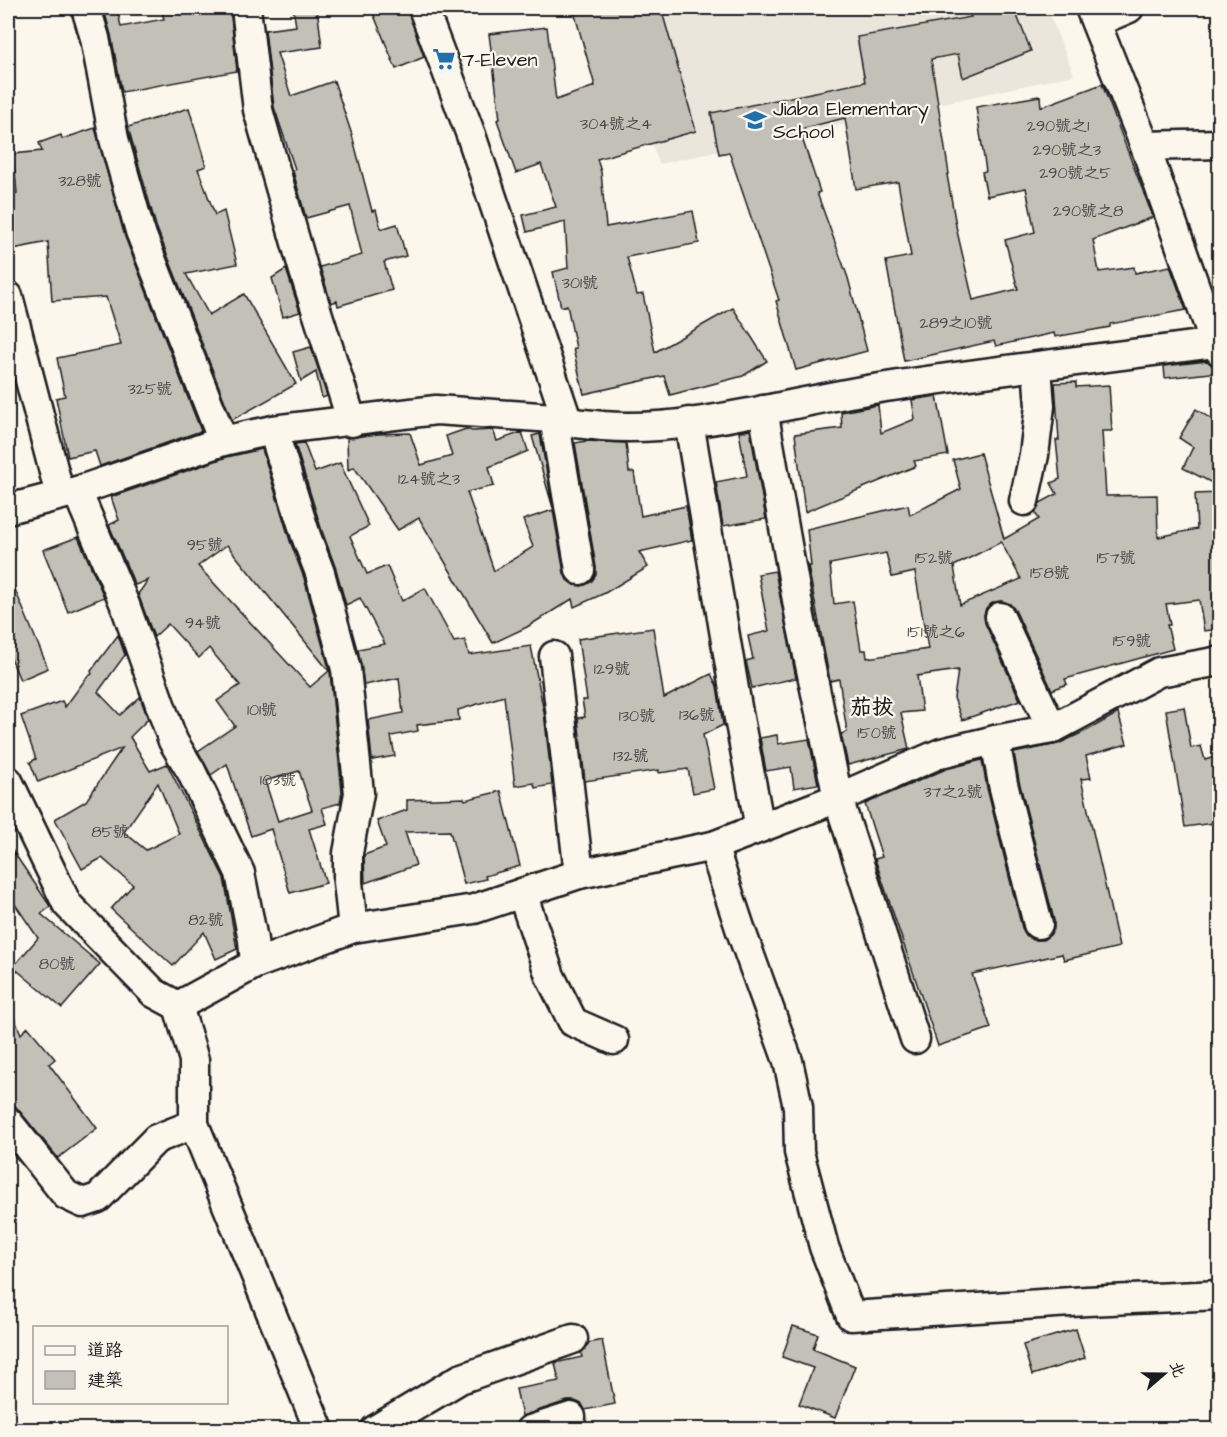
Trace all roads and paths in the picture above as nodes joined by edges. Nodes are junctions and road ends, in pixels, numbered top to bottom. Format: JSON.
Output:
{"nodes":[{"id":1,"x":86,"y":8,"type":"edge"},
{"id":2,"x":246,"y":8,"type":"edge"},
{"id":3,"x":423,"y":8,"type":"edge"},
{"id":4,"x":1130,"y":8,"type":"edge"},
{"id":5,"x":1093,"y":15,"type":"edge"},
{"id":6,"x":1220,"y":144,"type":"edge"},
{"id":7,"x":1145,"y":146,"type":"junction"},
{"id":8,"x":8,"y":296,"type":"edge"},
{"id":9,"x":1217,"y":347,"type":"edge"},
{"id":10,"x":1037,"y":367,"type":"junction"},
{"id":11,"x":763,"y":410,"type":"junction"},
{"id":12,"x":561,"y":420,"type":"junction"},
{"id":13,"x":352,"y":422,"type":"junction"},
{"id":14,"x":689,"y":422,"type":"junction"},
{"id":15,"x":273,"y":430,"type":"junction"},
{"id":16,"x":223,"y":441,"type":"junction"},
{"id":17,"x":69,"y":493,"type":"junction"},
{"id":18,"x":1024,"y":501,"type":"dead end"},
{"id":19,"x":8,"y":509,"type":"edge"},
{"id":20,"x":580,"y":570,"type":"dead end"},
{"id":21,"x":1000,"y":617,"type":"dead end"},
{"id":22,"x":554,"y":657,"type":"dead end"},
{"id":23,"x":1220,"y":661,"type":"edge"},
{"id":24,"x":1052,"y":729,"type":"junction"},
{"id":25,"x":995,"y":740,"type":"junction"},
{"id":26,"x":8,"y":781,"type":"edge"},
{"id":27,"x":838,"y":798,"type":"junction"},
{"id":28,"x":760,"y":828,"type":"junction"},
{"id":29,"x":713,"y":846,"type":"junction"},
{"id":30,"x":579,"y":874,"type":"junction"},
{"id":31,"x":522,"y":893,"type":"junction"},
{"id":32,"x":1038,"y":924,"type":"dead end"},
{"id":33,"x":353,"y":928,"type":"junction"},
{"id":34,"x":255,"y":964,"type":"junction"},
{"id":35,"x":178,"y":1006,"type":"junction"},
{"id":36,"x":915,"y":1039,"type":"dead end"},
{"id":37,"x":614,"y":1040,"type":"dead end"},
{"id":38,"x":8,"y":1122,"type":"edge"},
{"id":39,"x":194,"y":1124,"type":"junction"},
{"id":40,"x":1220,"y":1295,"type":"edge"},
{"id":41,"x":573,"y":1339,"type":"dead end"},
{"id":42,"x":571,"y":1417,"type":"dead end"},
{"id":43,"x":319,"y":1430,"type":"edge"},
{"id":44,"x":375,"y":1430,"type":"edge"},
{"id":45,"x":530,"y":1430,"type":"edge"}],
"edges":[{"from":1,"to":16,"type":"street"},
{"from":2,"to":13,"type":"street"},
{"from":3,"to":12,"type":"street"},
{"from":4,"to":5,"type":"street"},
{"from":5,"to":7,"type":"street"},
{"from":6,"to":7,"type":"street"},
{"from":7,"to":9,"type":"street"},
{"from":8,"to":17,"type":"street"},
{"from":9,"to":10,"type":"street"},
{"from":10,"to":11,"type":"street"},
{"from":10,"to":18,"type":"street"},
{"from":11,"to":14,"type":"street"},
{"from":11,"to":27,"type":"street"},
{"from":12,"to":13,"type":"street"},
{"from":12,"to":14,"type":"street"},
{"from":12,"to":20,"type":"street"},
{"from":13,"to":15,"type":"street"},
{"from":14,"to":28,"type":"street"},
{"from":15,"to":16,"type":"street"},
{"from":15,"to":33,"type":"street"},
{"from":16,"to":17,"type":"street"},
{"from":17,"to":19,"type":"street"},
{"from":17,"to":34,"type":"street"},
{"from":21,"to":24,"type":"street"},
{"from":22,"to":30,"type":"street"},
{"from":23,"to":24,"type":"street"},
{"from":24,"to":25,"type":"street"},
{"from":25,"to":27,"type":"street"},
{"from":25,"to":32,"type":"street"},
{"from":26,"to":35,"type":"street"},
{"from":27,"to":28,"type":"street"},
{"from":27,"to":36,"type":"street"},
{"from":28,"to":29,"type":"street"},
{"from":29,"to":30,"type":"street"},
{"from":29,"to":40,"type":"street"},
{"from":30,"to":31,"type":"street"},
{"from":31,"to":33,"type":"street"},
{"from":31,"to":37,"type":"street"},
{"from":33,"to":34,"type":"street"},
{"from":34,"to":35,"type":"street"},
{"from":35,"to":39,"type":"street"},
{"from":38,"to":39,"type":"street"},
{"from":39,"to":43,"type":"street"},
{"from":41,"to":44,"type":"street"},
{"from":42,"to":45,"type":"street"}]}
